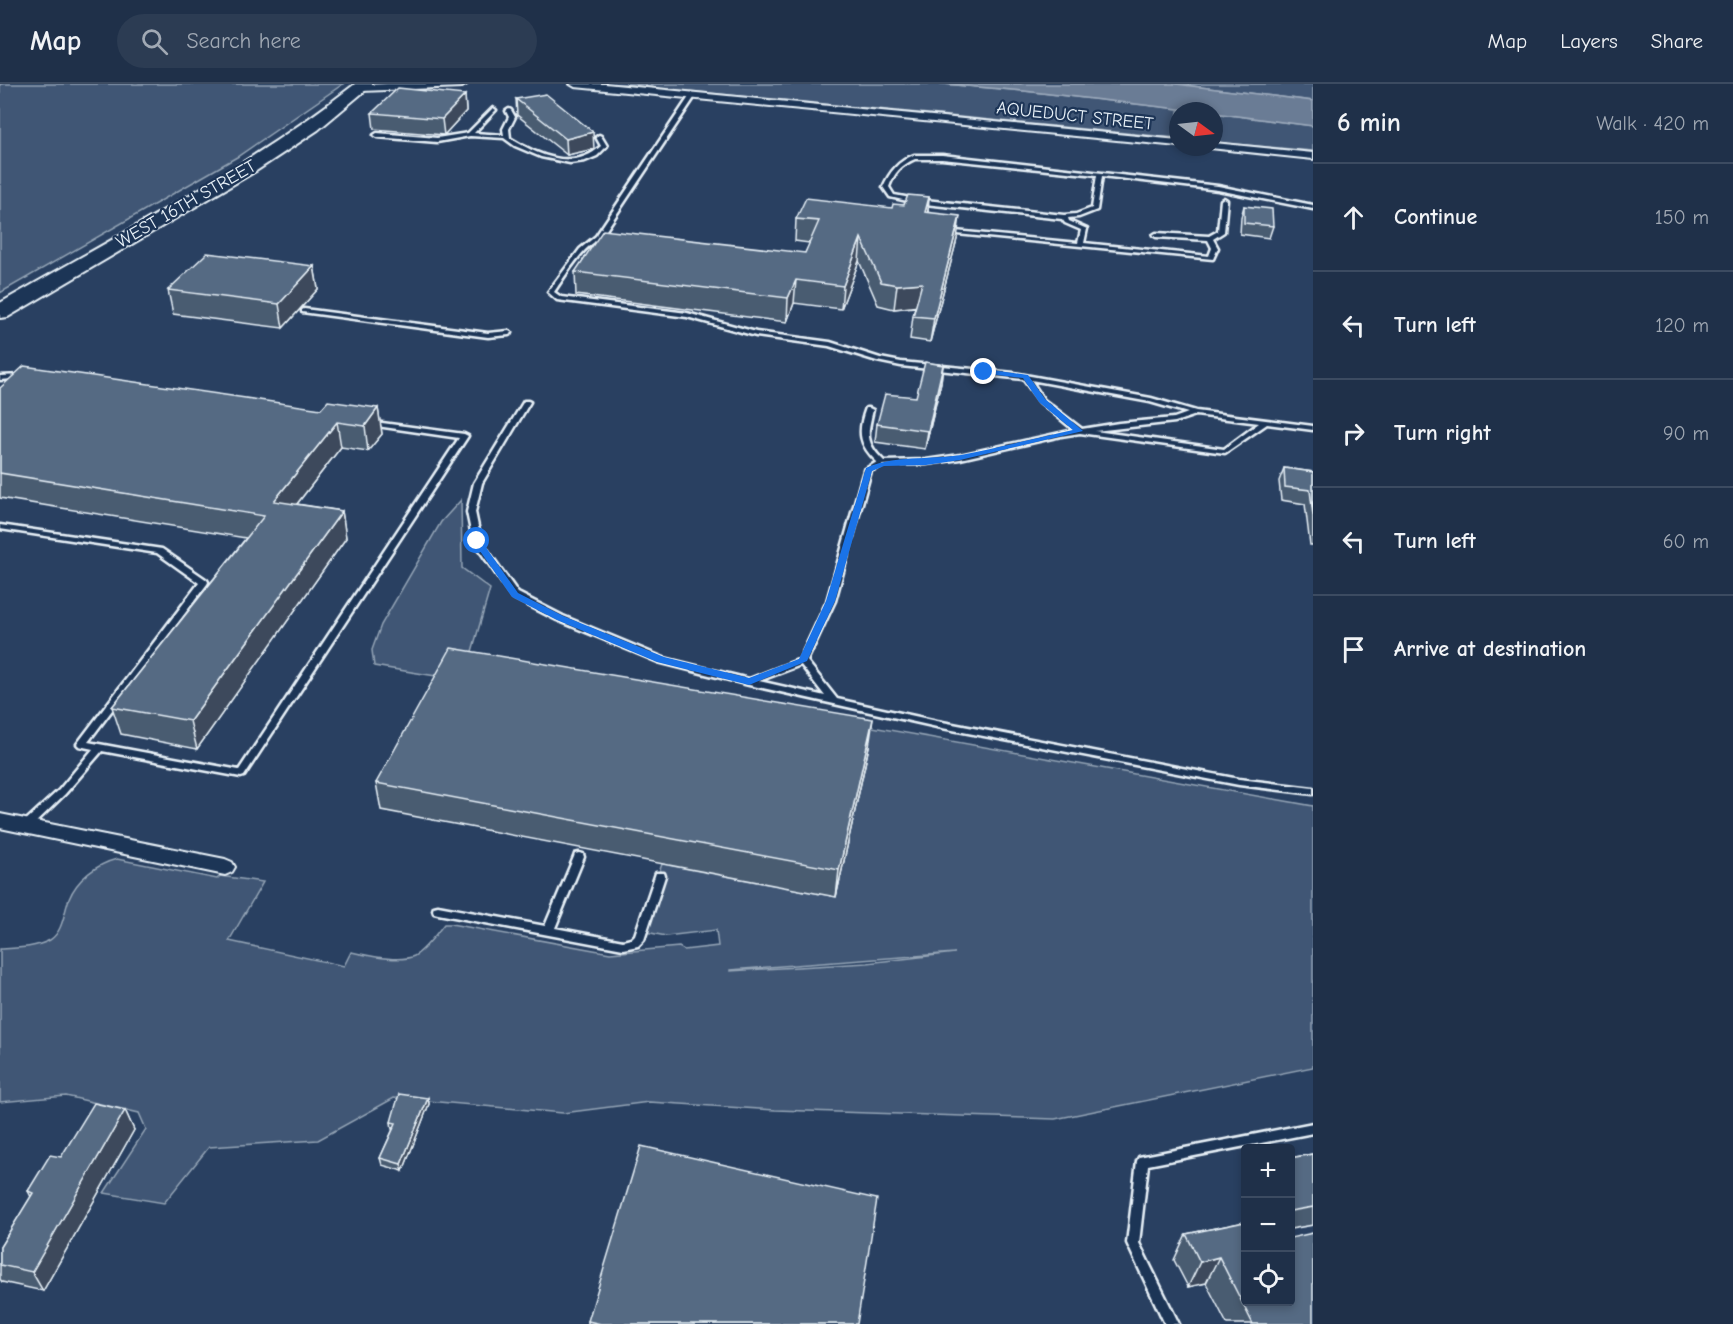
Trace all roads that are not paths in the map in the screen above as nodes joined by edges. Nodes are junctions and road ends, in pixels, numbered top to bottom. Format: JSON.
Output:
{"nodes":[{"id":1,"x":462,"y":84,"type":"edge"},
{"id":2,"x":575,"y":84,"type":"edge"},
{"id":3,"x":363,"y":86,"type":"edge"},
{"id":4,"x":693,"y":96,"type":"junction"},
{"id":5,"x":519,"y":109,"type":"edge"},
{"id":6,"x":493,"y":110,"type":"dead end"},
{"id":7,"x":470,"y":134,"type":"junction"},
{"id":8,"x":377,"y":135,"type":"dead end"},
{"id":9,"x":507,"y":137,"type":"junction"},
{"id":10,"x":599,"y":137,"type":"dead end"},
{"id":11,"x":1169,"y":142,"type":"edge"},
{"id":12,"x":1223,"y":147,"type":"edge"},
{"id":13,"x":1313,"y":156,"type":"edge"},
{"id":14,"x":1100,"y":174,"type":"junction"},
{"id":15,"x":1218,"y":188,"type":"junction"},
{"id":16,"x":1243,"y":193,"type":"junction"},
{"id":17,"x":1224,"y":200,"type":"junction"},
{"id":18,"x":1313,"y":207,"type":"edge"},
{"id":19,"x":1064,"y":217,"type":"junction"},
{"id":20,"x":957,"y":232,"type":"edge"},
{"id":21,"x":1156,"y":235,"type":"dead end"},
{"id":22,"x":598,"y":237,"type":"junction"},
{"id":23,"x":608,"y":238,"type":"edge"},
{"id":24,"x":1210,"y":238,"type":"junction"},
{"id":25,"x":1080,"y":245,"type":"junction"},
{"id":26,"x":304,"y":310,"type":"dead end"},
{"id":27,"x":0,"y":312,"type":"edge"},
{"id":28,"x":509,"y":333,"type":"dead end"},
{"id":29,"x":1025,"y":376,"type":"junction"},
{"id":30,"x":21,"y":377,"type":"junction"},
{"id":31,"x":0,"y":378,"type":"edge"},
{"id":32,"x":32,"y":378,"type":"edge"},
{"id":33,"x":0,"y":387,"type":"edge"},
{"id":34,"x":526,"y":402,"type":"dead end"},
{"id":35,"x":870,"y":410,"type":"dead end"},
{"id":36,"x":1195,"y":413,"type":"junction"},
{"id":37,"x":360,"y":421,"type":"edge"},
{"id":38,"x":1266,"y":422,"type":"junction"},
{"id":39,"x":1313,"y":428,"type":"edge"},
{"id":40,"x":1080,"y":431,"type":"junction"},
{"id":41,"x":882,"y":464,"type":"junction"},
{"id":42,"x":0,"y":527,"type":"edge"},
{"id":43,"x":803,"y":661,"type":"junction"},
{"id":44,"x":749,"y":682,"type":"junction"},
{"id":45,"x":834,"y":701,"type":"junction"},
{"id":46,"x":100,"y":747,"type":"junction"},
{"id":47,"x":1313,"y":791,"type":"edge"},
{"id":48,"x":0,"y":821,"type":"edge"},
{"id":49,"x":26,"y":826,"type":"junction"},
{"id":50,"x":579,"y":857,"type":"dead end"},
{"id":51,"x":225,"y":867,"type":"dead end"},
{"id":52,"x":660,"y":876,"type":"dead end"},
{"id":53,"x":438,"y":910,"type":"dead end"},
{"id":54,"x":548,"y":931,"type":"junction"},
{"id":55,"x":1313,"y":1128,"type":"edge"},
{"id":56,"x":1172,"y":1324,"type":"edge"}],
"edges":[{"from":1,"to":3,"type":"street"},
{"from":2,"to":4,"type":"street","name":"AQUEDUCT STREET"},
{"from":3,"to":27,"type":"main road","name":"WEST 16TH STREET"},
{"from":4,"to":11,"type":"street","name":"AQUEDUCT STREET"},
{"from":4,"to":22,"type":"lane"},
{"from":5,"to":9,"type":"lane"},
{"from":6,"to":7,"type":"lane"},
{"from":7,"to":8,"type":"lane"},
{"from":7,"to":9,"type":"lane"},
{"from":9,"to":10,"type":"lane"},
{"from":12,"to":13,"type":"street"},
{"from":14,"to":15,"type":"lane"},
{"from":14,"to":19,"type":"lane"},
{"from":14,"to":19,"type":"lane"},
{"from":15,"to":16,"type":"lane"},
{"from":15,"to":17,"type":"lane"},
{"from":16,"to":17,"type":"lane"},
{"from":16,"to":18,"type":"lane"},
{"from":17,"to":24,"type":"lane"},
{"from":19,"to":25,"type":"lane"},
{"from":20,"to":25,"type":"lane"},
{"from":21,"to":24,"type":"lane"},
{"from":22,"to":23,"type":"lane"},
{"from":22,"to":29,"type":"lane"},
{"from":24,"to":25,"type":"lane"},
{"from":26,"to":28,"type":"lane"},
{"from":29,"to":36,"type":"lane"},
{"from":29,"to":40,"type":"lane"},
{"from":30,"to":31,"type":"lane"},
{"from":30,"to":32,"type":"lane"},
{"from":30,"to":33,"type":"lane"},
{"from":34,"to":44,"type":"lane"},
{"from":35,"to":41,"type":"lane"},
{"from":36,"to":38,"type":"lane"},
{"from":36,"to":40,"type":"lane"},
{"from":37,"to":46,"type":"lane"},
{"from":38,"to":39,"type":"lane"},
{"from":38,"to":40,"type":"lane"},
{"from":40,"to":41,"type":"lane"},
{"from":41,"to":43,"type":"lane"},
{"from":42,"to":46,"type":"lane"},
{"from":43,"to":44,"type":"lane"},
{"from":43,"to":45,"type":"lane"},
{"from":44,"to":45,"type":"lane"},
{"from":45,"to":47,"type":"lane"},
{"from":46,"to":49,"type":"lane"},
{"from":48,"to":49,"type":"street"},
{"from":49,"to":51,"type":"street"},
{"from":50,"to":54,"type":"lane"},
{"from":52,"to":54,"type":"lane"},
{"from":53,"to":54,"type":"lane"},
{"from":55,"to":56,"type":"lane"}]}
